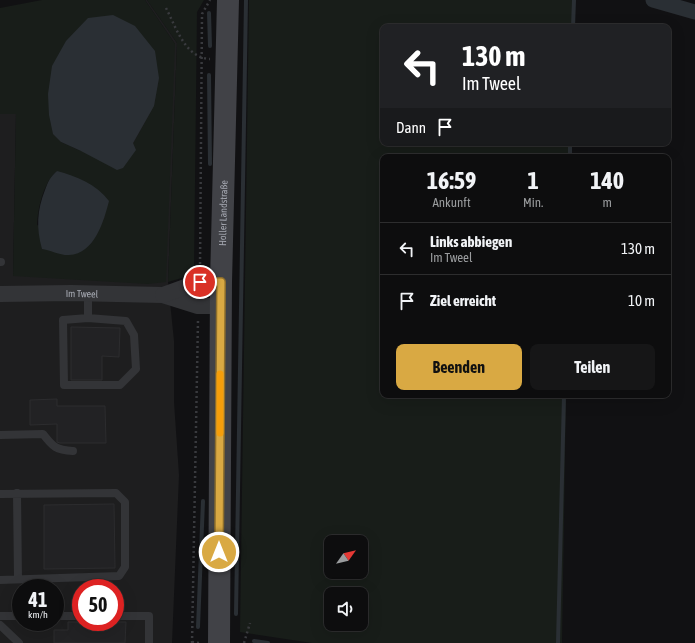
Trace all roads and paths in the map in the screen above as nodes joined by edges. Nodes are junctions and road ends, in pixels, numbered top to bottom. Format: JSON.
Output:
{"nodes":[{"id":1,"x":228,"y":0,"type":"edge"},
{"id":2,"x":166,"y":8,"type":"dead end"},
{"id":3,"x":202,"y":58,"type":"dead end"},
{"id":4,"x":221,"y":282,"type":"junction"},
{"id":5,"x":0,"y":294,"type":"edge"},
{"id":6,"x":88,"y":294,"type":"junction"},
{"id":7,"x":163,"y":295,"type":"junction"},
{"id":8,"x":221,"y":306,"type":"junction"},
{"id":9,"x":88,"y":318,"type":"junction"},
{"id":10,"x":0,"y":435,"type":"edge"},
{"id":11,"x":73,"y":451,"type":"dead end"},
{"id":12,"x":0,"y":494,"type":"edge"},
{"id":13,"x":17,"y":494,"type":"junction"},
{"id":14,"x":12,"y":579,"type":"edge"},
{"id":15,"x":18,"y":579,"type":"joint"},
{"id":16,"x":0,"y":580,"type":"edge"},
{"id":17,"x":0,"y":616,"type":"edge"},
{"id":18,"x":12,"y":616,"type":"edge"},
{"id":19,"x":124,"y":616,"type":"edge"},
{"id":20,"x":250,"y":623,"type":"dead end"},
{"id":21,"x":0,"y":625,"type":"edge"},
{"id":22,"x":192,"y":642,"type":"dead end"},
{"id":23,"x":20,"y":643,"type":"edge"},
{"id":24,"x":149,"y":643,"type":"edge"},
{"id":25,"x":199,"y":643,"type":"edge"},
{"id":26,"x":219,"y":643,"type":"edge"},
{"id":27,"x":244,"y":643,"type":"edge"}],
"edges":[{"from":1,"to":4,"type":"main road","name":"Holler Landstraße"},
{"from":2,"to":3,"type":"path"},
{"from":4,"to":7,"type":"street","name":"Im Tweel"},
{"from":4,"to":8,"type":"main road","name":"Holler Landstraße"},
{"from":5,"to":6,"type":"street","name":"Im Tweel"},
{"from":6,"to":7,"type":"street","name":"Im Tweel"},
{"from":6,"to":9,"type":"lane"},
{"from":7,"to":8,"type":"street","name":"Im Tweel"},
{"from":8,"to":26,"type":"main road","name":"Holler Landstraße"},
{"from":9,"to":9,"type":"lane"},
{"from":10,"to":11,"type":"lane"},
{"from":12,"to":13,"type":"lane"},
{"from":13,"to":15,"type":"lane"},
{"from":13,"to":15,"type":"lane"},
{"from":14,"to":16,"type":"lane"},
{"from":17,"to":18,"type":"lane"},
{"from":19,"to":24,"type":"lane"},
{"from":20,"to":27,"type":"path"},
{"from":21,"to":23,"type":"lane"},
{"from":22,"to":25,"type":"path"}]}
